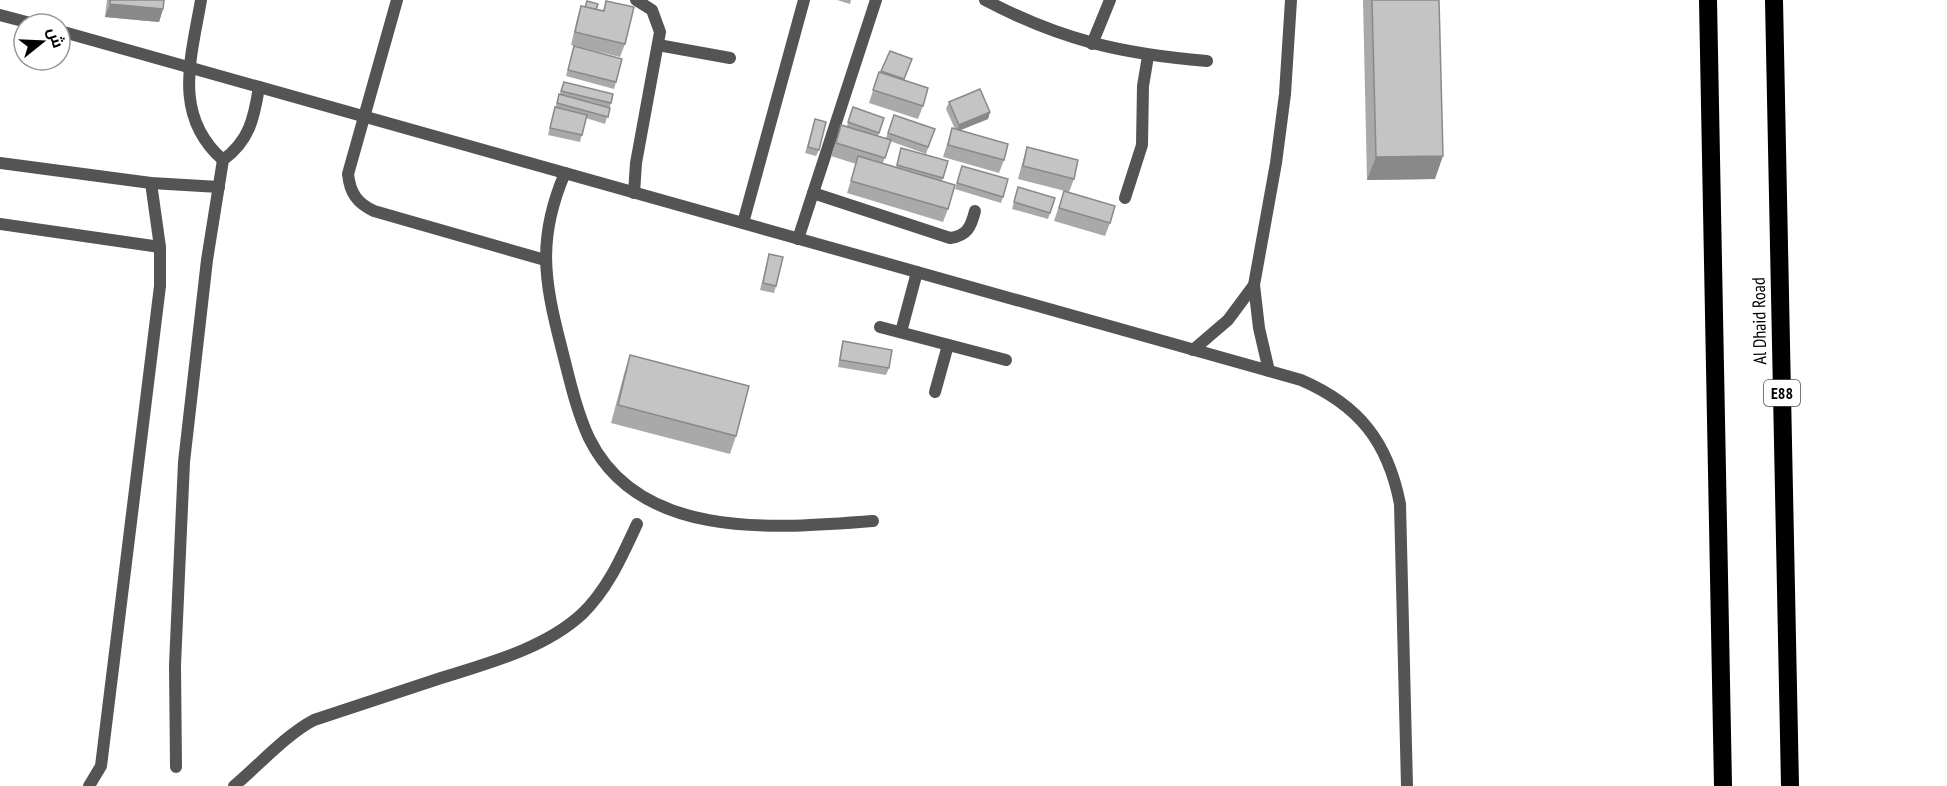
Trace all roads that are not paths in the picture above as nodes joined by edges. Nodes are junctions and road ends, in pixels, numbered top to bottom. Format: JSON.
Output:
{"nodes":[{"id":1,"x":201,"y":0,"type":"edge"},
{"id":2,"x":397,"y":0,"type":"edge"},
{"id":3,"x":636,"y":0,"type":"edge"},
{"id":4,"x":804,"y":0,"type":"edge"},
{"id":5,"x":876,"y":0,"type":"edge"},
{"id":6,"x":1110,"y":0,"type":"edge"},
{"id":7,"x":1291,"y":0,"type":"edge"},
{"id":8,"x":1708,"y":0,"type":"edge"},
{"id":9,"x":1774,"y":0,"type":"edge"},
{"id":10,"x":993,"y":2,"type":"edge"},
{"id":11,"x":72,"y":34,"type":"edge"},
{"id":12,"x":1092,"y":44,"type":"junction"},
{"id":13,"x":658,"y":45,"type":"junction"},
{"id":14,"x":1148,"y":56,"type":"junction"},
{"id":15,"x":730,"y":58,"type":"dead end"},
{"id":16,"x":1207,"y":61,"type":"dead end"},
{"id":17,"x":190,"y":68,"type":"junction"},
{"id":18,"x":259,"y":87,"type":"junction"},
{"id":19,"x":364,"y":117,"type":"junction"},
{"id":20,"x":223,"y":160,"type":"junction"},
{"id":21,"x":0,"y":163,"type":"edge"},
{"id":22,"x":565,"y":173,"type":"junction"},
{"id":23,"x":151,"y":183,"type":"junction"},
{"id":24,"x":219,"y":187,"type":"junction"},
{"id":25,"x":634,"y":193,"type":"junction"},
{"id":26,"x":813,"y":193,"type":"junction"},
{"id":27,"x":1125,"y":198,"type":"dead end"},
{"id":28,"x":975,"y":211,"type":"dead end"},
{"id":29,"x":0,"y":224,"type":"edge"},
{"id":30,"x":743,"y":224,"type":"junction"},
{"id":31,"x":798,"y":239,"type":"junction"},
{"id":32,"x":160,"y":247,"type":"junction"},
{"id":33,"x":545,"y":260,"type":"junction"},
{"id":34,"x":917,"y":272,"type":"junction"},
{"id":35,"x":1254,"y":285,"type":"junction"},
{"id":36,"x":880,"y":327,"type":"dead end"},
{"id":37,"x":901,"y":332,"type":"junction"},
{"id":38,"x":948,"y":345,"type":"junction"},
{"id":39,"x":1193,"y":350,"type":"junction"},
{"id":40,"x":1006,"y":360,"type":"dead end"},
{"id":41,"x":1269,"y":371,"type":"junction"},
{"id":42,"x":935,"y":392,"type":"dead end"},
{"id":43,"x":873,"y":520,"type":"dead end"},
{"id":44,"x":637,"y":524,"type":"dead end"},
{"id":45,"x":176,"y":767,"type":"dead end"},
{"id":46,"x":90,"y":786,"type":"edge"},
{"id":47,"x":234,"y":786,"type":"edge"},
{"id":48,"x":1407,"y":786,"type":"edge"},
{"id":49,"x":1723,"y":786,"type":"edge"},
{"id":50,"x":1790,"y":786,"type":"edge"}],
"edges":[{"from":1,"to":17,"type":"lane"},
{"from":2,"to":19,"type":"lane"},
{"from":3,"to":13,"type":"lane"},
{"from":4,"to":30,"type":"lane"},
{"from":5,"to":26,"type":"lane"},
{"from":6,"to":12,"type":"lane"},
{"from":7,"to":35,"type":"lane"},
{"from":8,"to":49,"type":"highway"},
{"from":9,"to":50,"type":"highway","name":"Al Dhaid Road","number":"E88"},
{"from":10,"to":12,"type":"lane"},
{"from":11,"to":17,"type":"lane"},
{"from":12,"to":14,"type":"lane"},
{"from":13,"to":15,"type":"lane"},
{"from":13,"to":25,"type":"lane"},
{"from":14,"to":16,"type":"lane"},
{"from":14,"to":27,"type":"lane"},
{"from":17,"to":18,"type":"lane"},
{"from":17,"to":20,"type":"lane"},
{"from":18,"to":19,"type":"lane"},
{"from":18,"to":20,"type":"lane"},
{"from":19,"to":22,"type":"lane"},
{"from":19,"to":33,"type":"lane"},
{"from":20,"to":24,"type":"lane"},
{"from":21,"to":23,"type":"lane"},
{"from":22,"to":25,"type":"lane"},
{"from":22,"to":33,"type":"lane"},
{"from":23,"to":24,"type":"lane"},
{"from":23,"to":32,"type":"lane"},
{"from":24,"to":45,"type":"lane"},
{"from":25,"to":30,"type":"lane"},
{"from":26,"to":28,"type":"lane"},
{"from":26,"to":31,"type":"lane"},
{"from":29,"to":32,"type":"lane"},
{"from":30,"to":31,"type":"lane"},
{"from":31,"to":34,"type":"lane"},
{"from":32,"to":46,"type":"lane"},
{"from":33,"to":43,"type":"lane"},
{"from":34,"to":37,"type":"lane"},
{"from":34,"to":39,"type":"lane"},
{"from":35,"to":39,"type":"lane"},
{"from":35,"to":41,"type":"lane"},
{"from":36,"to":37,"type":"lane"},
{"from":37,"to":38,"type":"lane"},
{"from":38,"to":40,"type":"lane"},
{"from":38,"to":42,"type":"lane"},
{"from":39,"to":41,"type":"lane"},
{"from":41,"to":48,"type":"lane"},
{"from":44,"to":47,"type":"lane"}]}
